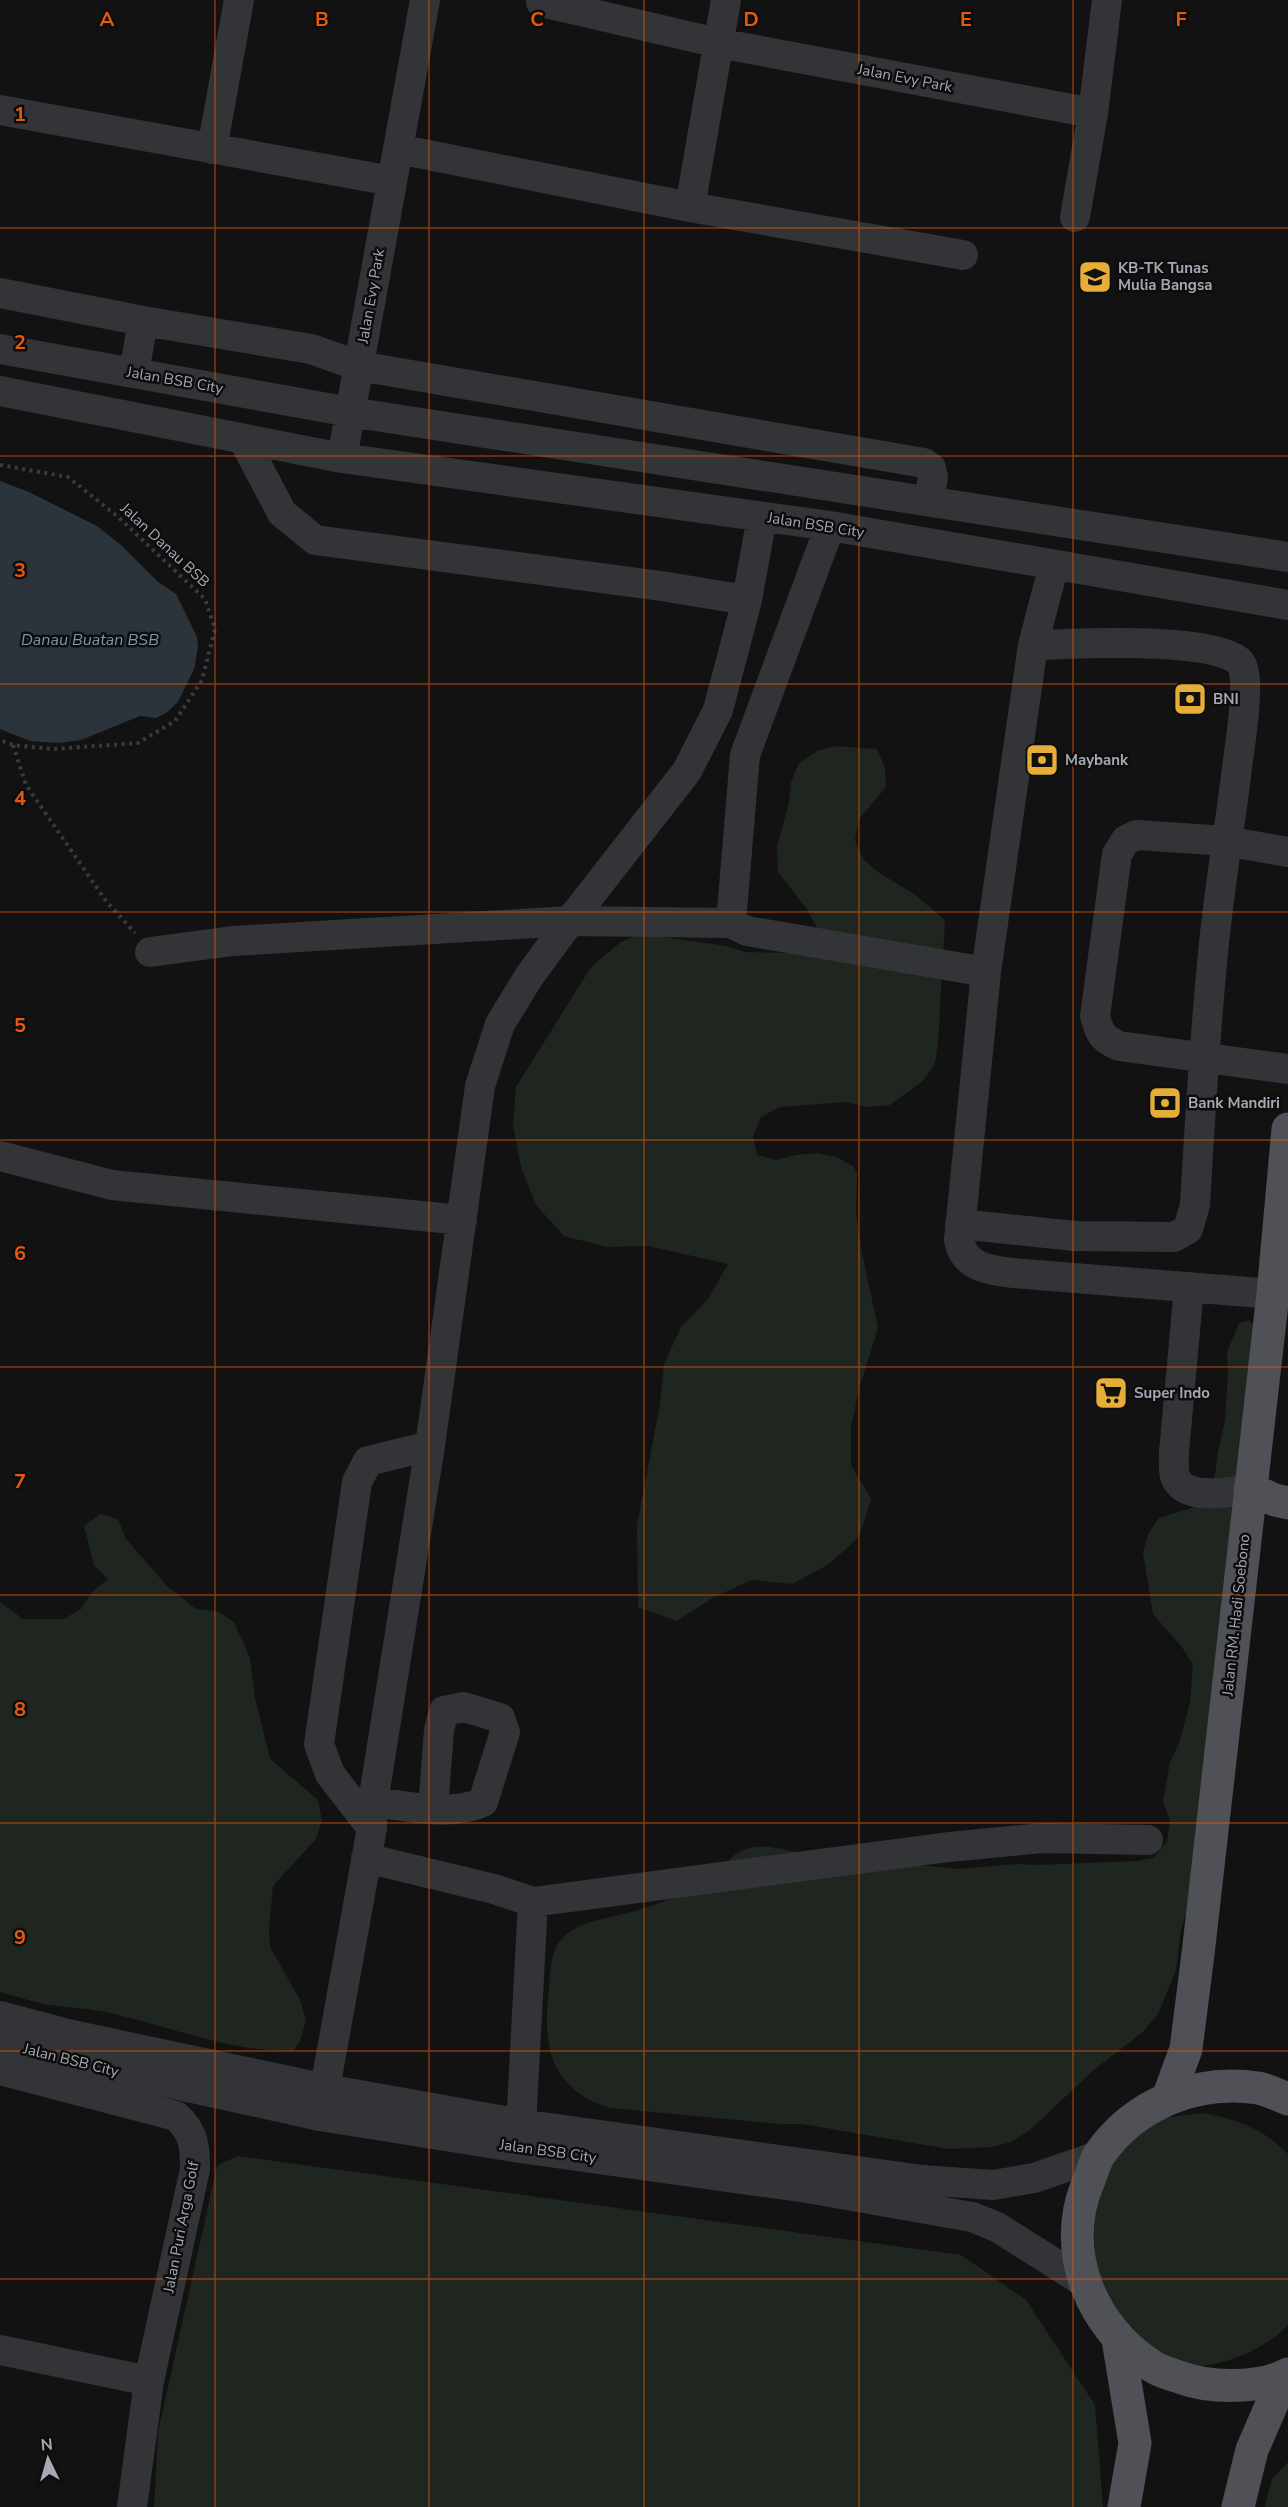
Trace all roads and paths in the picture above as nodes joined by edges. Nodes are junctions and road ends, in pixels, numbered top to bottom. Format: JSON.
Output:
{"nodes":[{"id":1,"x":238,"y":0,"type":"edge"},
{"id":2,"x":425,"y":0,"type":"edge"},
{"id":3,"x":726,"y":0,"type":"edge"},
{"id":4,"x":1107,"y":0,"type":"edge"},
{"id":5,"x":535,"y":1,"type":"edge"},
{"id":6,"x":717,"y":43,"type":"junction"},
{"id":7,"x":0,"y":110,"type":"edge"},
{"id":8,"x":1093,"y":113,"type":"junction"},
{"id":9,"x":212,"y":149,"type":"junction"},
{"id":10,"x":398,"y":149,"type":"junction"},
{"id":11,"x":392,"y":181,"type":"junction"},
{"id":12,"x":690,"y":207,"type":"junction"},
{"id":13,"x":1076,"y":217,"type":"dead end"},
{"id":14,"x":963,"y":255,"type":"dead end"},
{"id":15,"x":0,"y":293,"type":"edge"},
{"id":16,"x":143,"y":321,"type":"junction"},
{"id":17,"x":0,"y":349,"type":"edge"},
{"id":18,"x":359,"y":366,"type":"junction"},
{"id":19,"x":134,"y":373,"type":"junction"},
{"id":20,"x":0,"y":391,"type":"edge"},
{"id":21,"x":579,"y":405,"type":"junction"},
{"id":22,"x":350,"y":412,"type":"junction"},
{"id":23,"x":243,"y":439,"type":"junction"},
{"id":24,"x":803,"y":443,"type":"junction"},
{"id":25,"x":575,"y":447,"type":"junction"},
{"id":26,"x":342,"y":458,"type":"junction"},
{"id":27,"x":0,"y":465,"type":"edge"},
{"id":28,"x":797,"y":481,"type":"junction"},
{"id":29,"x":929,"y":501,"type":"junction"},
{"id":30,"x":1001,"y":513,"type":"junction"},
{"id":31,"x":762,"y":517,"type":"junction"},
{"id":32,"x":830,"y":526,"type":"junction"},
{"id":33,"x":996,"y":555,"type":"junction"},
{"id":34,"x":1288,"y":557,"type":"edge"},
{"id":35,"x":1054,"y":565,"type":"junction"},
{"id":36,"x":747,"y":600,"type":"junction"},
{"id":37,"x":1288,"y":605,"type":"edge"},
{"id":38,"x":1033,"y":645,"type":"junction"},
{"id":39,"x":0,"y":740,"type":"edge"},
{"id":40,"x":14,"y":745,"type":"junction"},
{"id":41,"x":1226,"y":841,"type":"junction"},
{"id":42,"x":1288,"y":852,"type":"edge"},
{"id":43,"x":570,"y":921,"type":"junction"},
{"id":44,"x":730,"y":923,"type":"junction"},
{"id":45,"x":150,"y":952,"type":"joint"},
{"id":46,"x":986,"y":972,"type":"junction"},
{"id":47,"x":1204,"y":1058,"type":"junction"},
{"id":48,"x":1288,"y":1069,"type":"edge"},
{"id":49,"x":1288,"y":1129,"type":"edge"},
{"id":50,"x":0,"y":1156,"type":"edge"},
{"id":51,"x":462,"y":1220,"type":"junction"},
{"id":52,"x":960,"y":1224,"type":"junction"},
{"id":53,"x":1189,"y":1287,"type":"junction"},
{"id":54,"x":1273,"y":1294,"type":"junction"},
{"id":55,"x":430,"y":1446,"type":"junction"},
{"id":56,"x":1250,"y":1489,"type":"junction"},
{"id":57,"x":1288,"y":1503,"type":"edge"},
{"id":58,"x":433,"y":1809,"type":"dead end"},
{"id":59,"x":373,"y":1815,"type":"junction"},
{"id":60,"x":1148,"y":1840,"type":"dead end"},
{"id":61,"x":366,"y":1858,"type":"junction"},
{"id":62,"x":533,"y":1902,"type":"junction"},
{"id":63,"x":0,"y":2016,"type":"edge"},
{"id":64,"x":0,"y":2042,"type":"edge"},
{"id":65,"x":0,"y":2070,"type":"edge"},
{"id":66,"x":1168,"y":2098,"type":"junction"},
{"id":67,"x":1288,"y":2099,"type":"edge"},
{"id":68,"x":323,"y":2102,"type":"junction"},
{"id":69,"x":521,"y":2136,"type":"junction"},
{"id":70,"x":1098,"y":2156,"type":"junction"},
{"id":71,"x":1084,"y":2282,"type":"junction"},
{"id":72,"x":1118,"y":2339,"type":"junction"},
{"id":73,"x":0,"y":2350,"type":"edge"},
{"id":74,"x":1286,"y":2375,"type":"edge"},
{"id":75,"x":149,"y":2382,"type":"junction"},
{"id":76,"x":132,"y":2507,"type":"edge"},
{"id":77,"x":1124,"y":2507,"type":"edge"},
{"id":78,"x":1239,"y":2507,"type":"edge"}],
"edges":[{"from":1,"to":9,"type":"street"},
{"from":2,"to":10,"type":"street","name":"Jalan Evy Park"},
{"from":3,"to":6,"type":"street"},
{"from":4,"to":8,"type":"street"},
{"from":5,"to":6,"type":"street","name":"Jalan Evy Park"},
{"from":6,"to":8,"type":"street","name":"Jalan Evy Park"},
{"from":6,"to":12,"type":"street"},
{"from":7,"to":9,"type":"street"},
{"from":8,"to":13,"type":"street"},
{"from":9,"to":11,"type":"street"},
{"from":10,"to":11,"type":"street","name":"Jalan Evy Park"},
{"from":10,"to":12,"type":"street"},
{"from":11,"to":18,"type":"street","name":"Jalan Evy Park"},
{"from":12,"to":14,"type":"street"},
{"from":15,"to":16,"type":"street"},
{"from":16,"to":18,"type":"street"},
{"from":16,"to":19,"type":"street"},
{"from":17,"to":19,"type":"street","name":"Jalan BSB City"},
{"from":18,"to":21,"type":"street"},
{"from":18,"to":22,"type":"street","name":"Jalan Evy Park"},
{"from":19,"to":22,"type":"street","name":"Jalan BSB City"},
{"from":20,"to":23,"type":"street","name":"Jalan BSB City"},
{"from":21,"to":24,"type":"street"},
{"from":21,"to":25,"type":"street"},
{"from":22,"to":25,"type":"street","name":"Jalan BSB City"},
{"from":22,"to":26,"type":"street"},
{"from":23,"to":26,"type":"street","name":"Jalan BSB City"},
{"from":23,"to":36,"type":"street"},
{"from":24,"to":28,"type":"street"},
{"from":24,"to":29,"type":"street"},
{"from":25,"to":28,"type":"street","name":"Jalan BSB City"},
{"from":26,"to":31,"type":"street","name":"Jalan BSB City"},
{"from":27,"to":40,"type":"path","name":"Jalan Danau BSB"},
{"from":28,"to":29,"type":"street","name":"Jalan BSB City"},
{"from":29,"to":30,"type":"street","name":"Jalan BSB City"},
{"from":30,"to":33,"type":"street"},
{"from":30,"to":34,"type":"street","name":"Jalan BSB City"},
{"from":31,"to":32,"type":"street","name":"Jalan BSB City"},
{"from":31,"to":36,"type":"street"},
{"from":32,"to":33,"type":"street","name":"Jalan BSB City"},
{"from":32,"to":44,"type":"street"},
{"from":33,"to":35,"type":"street","name":"Jalan BSB City"},
{"from":35,"to":37,"type":"street","name":"Jalan BSB City"},
{"from":35,"to":38,"type":"street"},
{"from":36,"to":43,"type":"street"},
{"from":38,"to":41,"type":"street"},
{"from":38,"to":46,"type":"street"},
{"from":39,"to":40,"type":"path","name":"Jalan Danau BSB"},
{"from":40,"to":45,"type":"path"},
{"from":41,"to":42,"type":"street"},
{"from":41,"to":47,"type":"street"},
{"from":41,"to":47,"type":"street"},
{"from":43,"to":44,"type":"street"},
{"from":43,"to":45,"type":"street"},
{"from":43,"to":51,"type":"street"},
{"from":44,"to":46,"type":"street"},
{"from":46,"to":52,"type":"street"},
{"from":47,"to":48,"type":"street"},
{"from":47,"to":52,"type":"street"},
{"from":49,"to":54,"type":"main road","name":"Jalan RM. Hadi Soebono"},
{"from":50,"to":51,"type":"street"},
{"from":51,"to":55,"type":"street"},
{"from":52,"to":53,"type":"street"},
{"from":53,"to":54,"type":"street"},
{"from":53,"to":56,"type":"street"},
{"from":54,"to":56,"type":"main road","name":"Jalan RM. Hadi Soebono"},
{"from":55,"to":59,"type":"street"},
{"from":55,"to":59,"type":"street"},
{"from":56,"to":57,"type":"main road"},
{"from":56,"to":66,"type":"main road","name":"Jalan RM. Hadi Soebono"},
{"from":58,"to":59,"type":"street"},
{"from":59,"to":61,"type":"street"},
{"from":60,"to":62,"type":"street"},
{"from":61,"to":62,"type":"street"},
{"from":61,"to":68,"type":"street"},
{"from":62,"to":69,"type":"street"},
{"from":63,"to":68,"type":"street","name":"Jalan BSB City"},
{"from":64,"to":68,"type":"street","name":"Jalan BSB City"},
{"from":65,"to":75,"type":"street","name":"Jalan Puri Arga Golf"},
{"from":66,"to":67,"type":"main road"},
{"from":66,"to":70,"type":"main road"},
{"from":68,"to":69,"type":"street","name":"Jalan BSB City"},
{"from":69,"to":70,"type":"street","name":"Jalan BSB City"},
{"from":69,"to":71,"type":"street","name":"Jalan BSB City"},
{"from":70,"to":71,"type":"main road"},
{"from":71,"to":72,"type":"main road"},
{"from":72,"to":74,"type":"main road"},
{"from":72,"to":77,"type":"main road"},
{"from":73,"to":75,"type":"street"},
{"from":74,"to":78,"type":"main road"},
{"from":75,"to":76,"type":"street","name":"Jalan Puri Arga Golf"}]}
